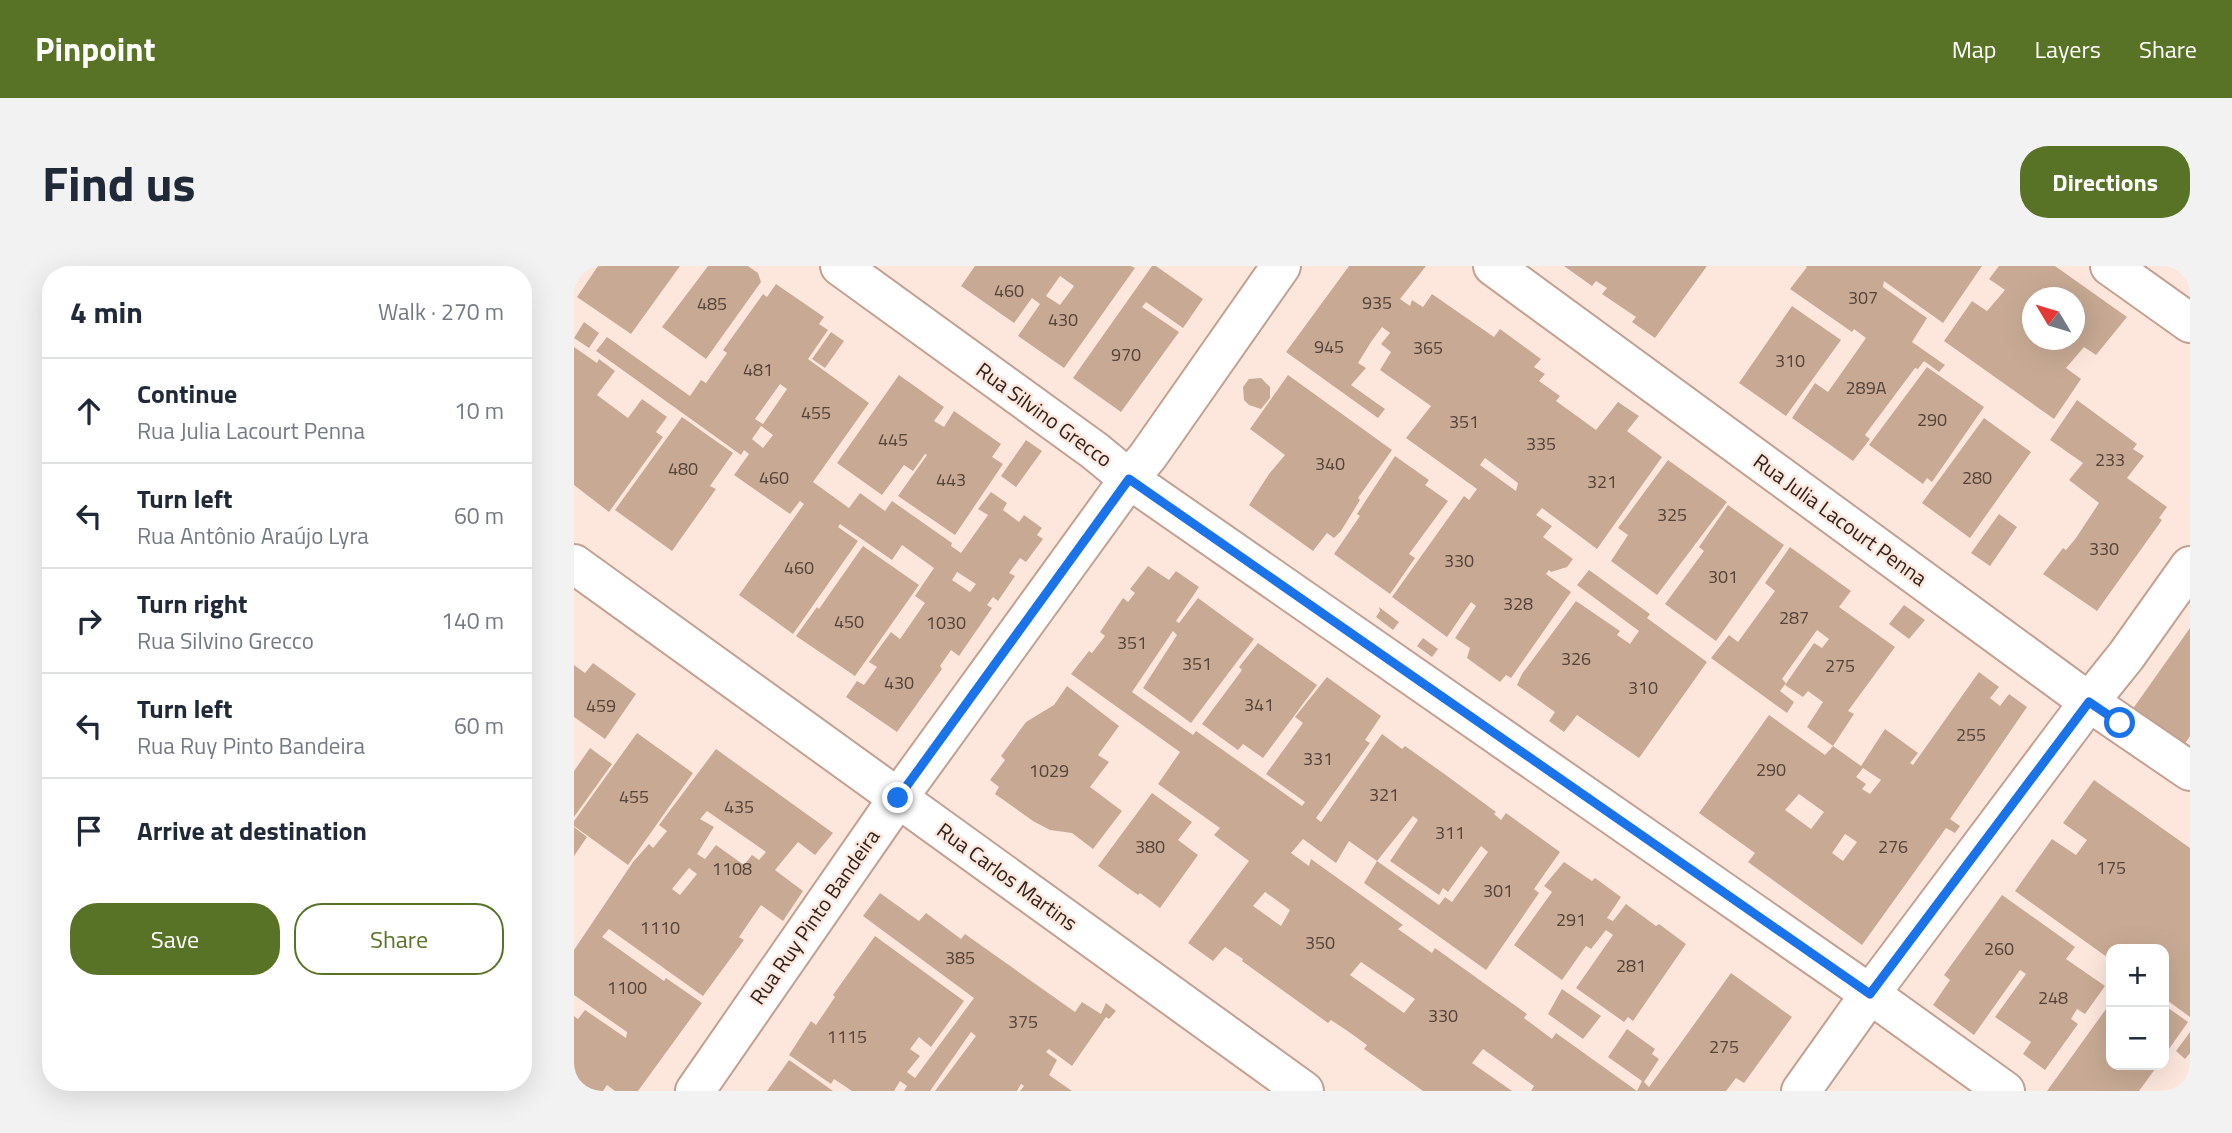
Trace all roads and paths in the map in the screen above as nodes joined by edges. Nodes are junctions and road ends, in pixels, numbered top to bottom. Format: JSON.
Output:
{"nodes":[{"id":1,"x":840,"y":266,"type":"edge"},
{"id":2,"x":1281,"y":266,"type":"edge"},
{"id":3,"x":1493,"y":266,"type":"edge"},
{"id":4,"x":2110,"y":266,"type":"edge"},
{"id":5,"x":2190,"y":323,"type":"edge"},
{"id":6,"x":1129,"y":479,"type":"junction"},
{"id":7,"x":574,"y":564,"type":"edge"},
{"id":8,"x":2190,"y":566,"type":"edge"},
{"id":9,"x":2089,"y":702,"type":"junction"},
{"id":10,"x":2190,"y":771,"type":"edge"},
{"id":11,"x":898,"y":798,"type":"junction"},
{"id":12,"x":1870,"y":994,"type":"junction"},
{"id":13,"x":695,"y":1091,"type":"edge"},
{"id":14,"x":1304,"y":1091,"type":"edge"},
{"id":15,"x":1801,"y":1091,"type":"edge"},
{"id":16,"x":2005,"y":1091,"type":"edge"}],
"edges":[{"from":1,"to":6,"type":"street","name":"Rua Silvino Grecco"},
{"from":2,"to":6,"type":"street","name":"Rua Ruy Pinto Bandeira"},
{"from":3,"to":9,"type":"street","name":"Rua Julia Lacourt Penna"},
{"from":4,"to":5,"type":"street"},
{"from":6,"to":11,"type":"street","name":"Rua Ruy Pinto Bandeira"},
{"from":6,"to":12,"type":"street","name":"Rua Silvino Grecco"},
{"from":7,"to":11,"type":"street","name":"Rua Carlos Martins"},
{"from":8,"to":9,"type":"street"},
{"from":9,"to":10,"type":"street","name":"Rua Julia Lacourt Penna"},
{"from":9,"to":12,"type":"street"},
{"from":11,"to":13,"type":"street","name":"Rua Ruy Pinto Bandeira"},
{"from":11,"to":14,"type":"street","name":"Rua Carlos Martins"},
{"from":12,"to":15,"type":"street"},
{"from":12,"to":16,"type":"street","name":"Rua Silvino Grecco"}]}
